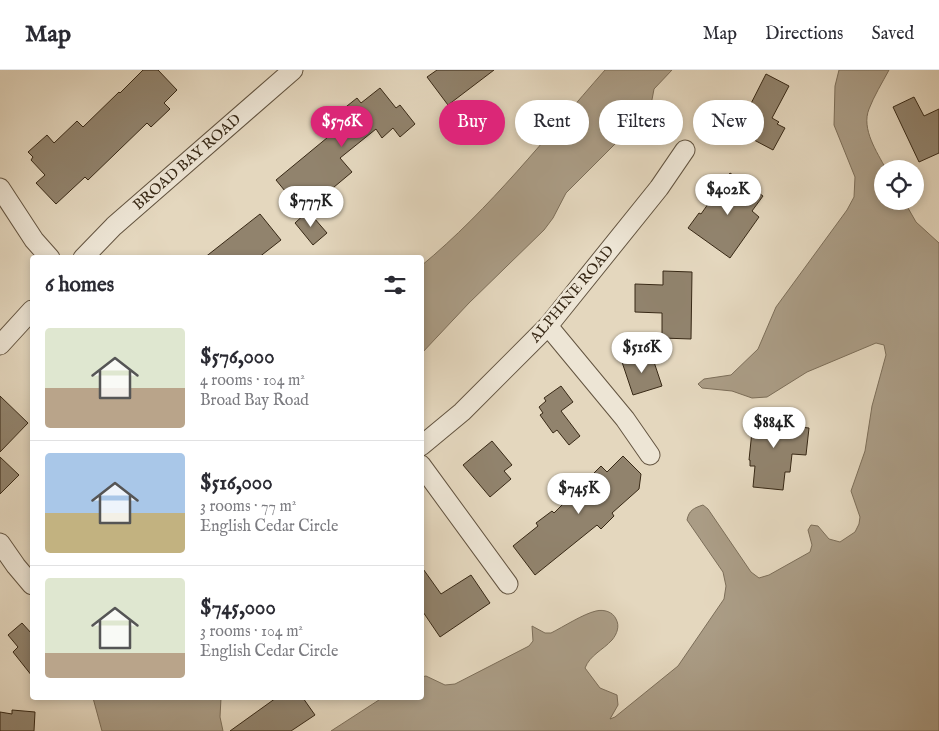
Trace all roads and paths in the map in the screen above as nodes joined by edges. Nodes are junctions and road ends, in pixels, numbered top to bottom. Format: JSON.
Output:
{"nodes":[{"id":1,"x":293,"y":70,"type":"edge"},
{"id":2,"x":685,"y":150,"type":"dead end"},
{"id":3,"x":0,"y":188,"type":"edge"},
{"id":4,"x":47,"y":255,"type":"edge"},
{"id":5,"x":86,"y":255,"type":"edge"},
{"id":6,"x":30,"y":312,"type":"edge"},
{"id":7,"x":548,"y":326,"type":"junction"},
{"id":8,"x":0,"y":345,"type":"edge"},
{"id":9,"x":424,"y":444,"type":"edge"},
{"id":10,"x":650,"y":455,"type":"dead end"},
{"id":11,"x":424,"y":469,"type":"edge"},
{"id":12,"x":0,"y":543,"type":"edge"},
{"id":13,"x":30,"y":584,"type":"edge"},
{"id":14,"x":508,"y":584,"type":"dead end"}],
"edges":[{"from":1,"to":5,"type":"street","name":"BROAD BAY ROAD"},
{"from":2,"to":7,"type":"street","name":"ALPHINE ROAD"},
{"from":3,"to":4,"type":"street"},
{"from":6,"to":8,"type":"street"},
{"from":7,"to":9,"type":"street","name":"ALPHINE ROAD"},
{"from":7,"to":10,"type":"street"},
{"from":11,"to":14,"type":"street"},
{"from":12,"to":13,"type":"street"}]}
